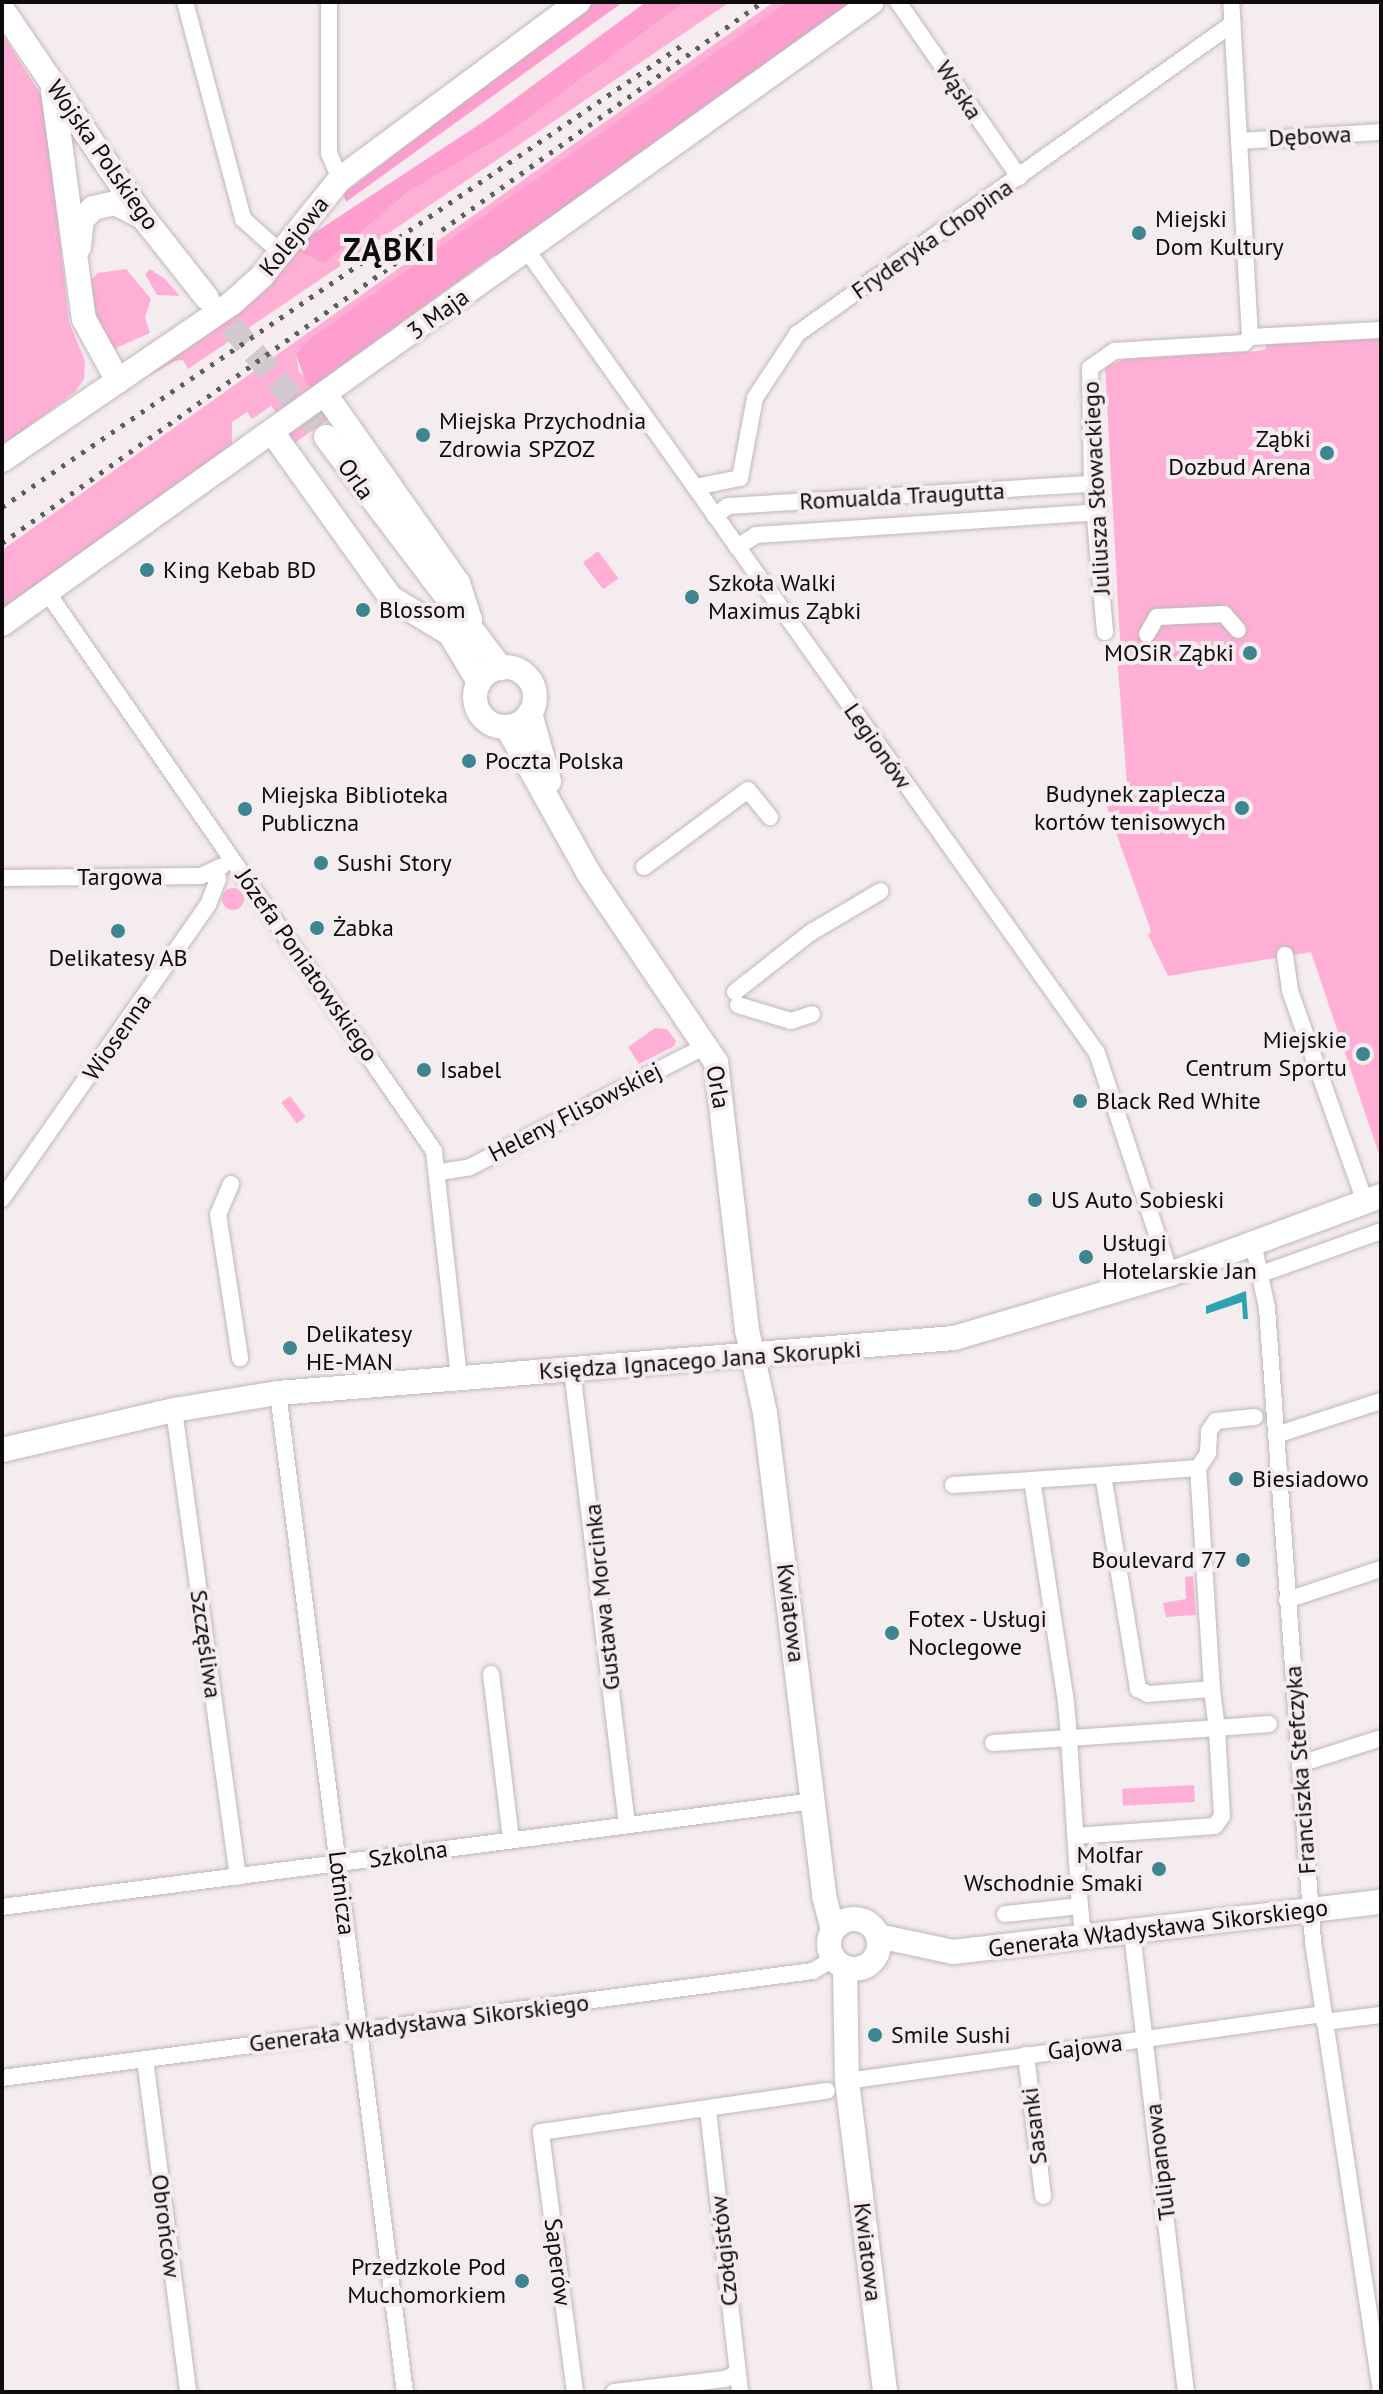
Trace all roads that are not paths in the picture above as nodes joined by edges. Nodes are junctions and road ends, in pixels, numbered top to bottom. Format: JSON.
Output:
{"nodes":[{"id":1,"x":185,"y":2,"type":"edge"},
{"id":2,"x":329,"y":2,"type":"edge"},
{"id":3,"x":578,"y":2,"type":"edge"},
{"id":4,"x":872,"y":2,"type":"edge"},
{"id":5,"x":898,"y":2,"type":"edge"},
{"id":6,"x":1231,"y":2,"type":"edge"},
{"id":7,"x":2,"y":9,"type":"edge"},
{"id":8,"x":1232,"y":24,"type":"junction"},
{"id":9,"x":51,"y":80,"type":"junction"},
{"id":10,"x":1381,"y":132,"type":"edge"},
{"id":11,"x":1240,"y":141,"type":"junction"},
{"id":12,"x":1019,"y":177,"type":"junction"},
{"id":13,"x":340,"y":179,"type":"junction"},
{"id":14,"x":143,"y":217,"type":"junction"},
{"id":15,"x":526,"y":249,"type":"junction"},
{"id":16,"x":281,"y":253,"type":"junction"},
{"id":17,"x":78,"y":264,"type":"junction"},
{"id":18,"x":207,"y":298,"type":"tunnel mouth"},
{"id":19,"x":1381,"y":330,"type":"edge"},
{"id":20,"x":1250,"y":337,"type":"junction"},
{"id":21,"x":118,"y":381,"type":"junction"},
{"id":22,"x":325,"y":394,"type":"junction"},
{"id":23,"x":272,"y":432,"type":"junction"},
{"id":24,"x":326,"y":437,"type":"tunnel mouth"},
{"id":25,"x":2,"y":460,"type":"edge"},
{"id":26,"x":1092,"y":484,"type":"junction"},
{"id":27,"x":695,"y":487,"type":"junction"},
{"id":28,"x":1098,"y":512,"type":"junction"},
{"id":29,"x":715,"y":516,"type":"junction"},
{"id":30,"x":737,"y":547,"type":"junction"},
{"id":31,"x":47,"y":592,"type":"junction"},
{"id":32,"x":2,"y":624,"type":"edge"},
{"id":33,"x":1238,"y":630,"type":"dead end"},
{"id":34,"x":461,"y":632,"type":"junction"},
{"id":35,"x":1105,"y":632,"type":"dead end"},
{"id":36,"x":1147,"y":634,"type":"dead end"},
{"id":37,"x":501,"y":668,"type":"junction"},
{"id":38,"x":479,"y":682,"type":"junction"},
{"id":39,"x":530,"y":713,"type":"junction"},
{"id":40,"x":507,"y":727,"type":"junction"},
{"id":41,"x":558,"y":814,"type":"junction"},
{"id":42,"x":770,"y":817,"type":"dead end"},
{"id":43,"x":233,"y":858,"type":"junction"},
{"id":44,"x":644,"y":867,"type":"dead end"},
{"id":45,"x":215,"y":870,"type":"junction"},
{"id":46,"x":2,"y":878,"type":"edge"},
{"id":47,"x":881,"y":891,"type":"dead end"},
{"id":48,"x":1285,"y":955,"type":"dead end"},
{"id":49,"x":812,"y":1014,"type":"dead end"},
{"id":50,"x":707,"y":1045,"type":"junction"},
{"id":51,"x":440,"y":1172,"type":"junction"},
{"id":52,"x":231,"y":1184,"type":"dead end"},
{"id":53,"x":2,"y":1199,"type":"edge"},
{"id":54,"x":1373,"y":1199,"type":"edge"},
{"id":55,"x":1381,"y":1231,"type":"edge"},
{"id":56,"x":1253,"y":1243,"type":"junction"},
{"id":57,"x":1170,"y":1274,"type":"junction"},
{"id":58,"x":1261,"y":1274,"type":"junction"},
{"id":59,"x":755,"y":1355,"type":"junction"},
{"id":60,"x":240,"y":1358,"type":"dead end"},
{"id":61,"x":572,"y":1370,"type":"junction"},
{"id":62,"x":459,"y":1378,"type":"junction"},
{"id":63,"x":278,"y":1393,"type":"junction"},
{"id":64,"x":1381,"y":1401,"type":"edge"},
{"id":65,"x":174,"y":1410,"type":"junction"},
{"id":66,"x":1255,"y":1417,"type":"dead end"},
{"id":67,"x":1276,"y":1435,"type":"junction"},
{"id":68,"x":2,"y":1450,"type":"edge"},
{"id":69,"x":1198,"y":1468,"type":"junction"},
{"id":70,"x":1103,"y":1475,"type":"junction"},
{"id":71,"x":1032,"y":1480,"type":"junction"},
{"id":72,"x":953,"y":1485,"type":"dead end"},
{"id":73,"x":1381,"y":1569,"type":"edge"},
{"id":74,"x":1287,"y":1600,"type":"junction"},
{"id":75,"x":491,"y":1674,"type":"dead end"},
{"id":76,"x":1212,"y":1689,"type":"junction"},
{"id":77,"x":1269,"y":1724,"type":"dead end"},
{"id":78,"x":1217,"y":1728,"type":"junction"},
{"id":79,"x":1069,"y":1738,"type":"junction"},
{"id":80,"x":1381,"y":1738,"type":"edge"},
{"id":81,"x":993,"y":1743,"type":"dead end"},
{"id":82,"x":1300,"y":1764,"type":"junction"},
{"id":83,"x":814,"y":1801,"type":"junction"},
{"id":84,"x":627,"y":1825,"type":"junction"},
{"id":85,"x":1075,"y":1836,"type":"junction"},
{"id":86,"x":511,"y":1840,"type":"junction"},
{"id":87,"x":339,"y":1864,"type":"junction"},
{"id":88,"x":238,"y":1877,"type":"junction"},
{"id":89,"x":1381,"y":1902,"type":"edge"},
{"id":90,"x":1080,"y":1906,"type":"junction"},
{"id":91,"x":2,"y":1907,"type":"edge"},
{"id":92,"x":1311,"y":1910,"type":"junction"},
{"id":93,"x":1005,"y":1914,"type":"dead end"},
{"id":94,"x":844,"y":1924,"type":"junction"},
{"id":95,"x":1082,"y":1924,"type":"dead end"},
{"id":96,"x":1132,"y":1933,"type":"junction"},
{"id":97,"x":876,"y":1948,"type":"junction"},
{"id":98,"x":839,"y":1964,"type":"junction"},
{"id":99,"x":1381,"y":2015,"type":"edge"},
{"id":100,"x":1323,"y":2018,"type":"junction"},
{"id":101,"x":360,"y":2030,"type":"junction"},
{"id":102,"x":1145,"y":2035,"type":"junction"},
{"id":103,"x":1026,"y":2055,"type":"junction"},
{"id":104,"x":145,"y":2059,"type":"junction"},
{"id":105,"x":2,"y":2078,"type":"edge"},
{"id":106,"x":837,"y":2086,"type":"junction"},
{"id":107,"x":708,"y":2110,"type":"junction"},
{"id":108,"x":541,"y":2132,"type":"joint"},
{"id":109,"x":1043,"y":2196,"type":"dead end"},
{"id":110,"x":738,"y":2373,"type":"junction"},
{"id":111,"x":1381,"y":2390,"type":"edge"},
{"id":112,"x":188,"y":2392,"type":"edge"},
{"id":113,"x":405,"y":2392,"type":"edge"},
{"id":114,"x":575,"y":2392,"type":"edge"},
{"id":115,"x":614,"y":2392,"type":"edge"},
{"id":116,"x":740,"y":2392,"type":"edge"},
{"id":117,"x":885,"y":2392,"type":"edge"},
{"id":118,"x":1186,"y":2392,"type":"edge"}],
"edges":[{"from":1,"to":16,"type":"street"},
{"from":2,"to":13,"type":"street"},
{"from":3,"to":13,"type":"street","name":"Kolejowa"},
{"from":4,"to":15,"type":"street","name":"3 Maja"},
{"from":5,"to":12,"type":"street","name":"Wąska"},
{"from":6,"to":8,"type":"street"},
{"from":7,"to":9,"type":"street","name":"Wojska Polskiego"},
{"from":8,"to":11,"type":"street"},
{"from":8,"to":12,"type":"street","name":"Fryderyka Chopina"},
{"from":9,"to":14,"type":"street","name":"Wojska Polskiego"},
{"from":9,"to":17,"type":"street"},
{"from":10,"to":11,"type":"street","name":"Dębowa"},
{"from":11,"to":20,"type":"street"},
{"from":12,"to":27,"type":"street","name":"Fryderyka Chopina"},
{"from":13,"to":16,"type":"street","name":"Kolejowa"},
{"from":14,"to":17,"type":"street"},
{"from":14,"to":18,"type":"street","name":"Wojska Polskiego"},
{"from":15,"to":22,"type":"street","name":"3 Maja"},
{"from":15,"to":27,"type":"street","name":"Legionów"},
{"from":16,"to":21,"type":"street","name":"Kolejowa"},
{"from":17,"to":21,"type":"street"},
{"from":19,"to":20,"type":"street"},
{"from":20,"to":26,"type":"street","name":"Juliusza Słowackiego"},
{"from":21,"to":25,"type":"street","name":"Kolejowa"},
{"from":22,"to":23,"type":"street","name":"3 Maja"},
{"from":22,"to":34,"type":"street"},
{"from":23,"to":31,"type":"street","name":"3 Maja"},
{"from":23,"to":34,"type":"street"},
{"from":24,"to":34,"type":"street","name":"Orla"},
{"from":26,"to":28,"type":"street","name":"Juliusza Słowackiego"},
{"from":26,"to":29,"type":"street","name":"Romualda Traugutta"},
{"from":27,"to":29,"type":"street","name":"Legionów"},
{"from":28,"to":30,"type":"street","name":"Romualda Traugutta"},
{"from":28,"to":35,"type":"street","name":"Juliusza Słowackiego"},
{"from":29,"to":30,"type":"street","name":"Legionów"},
{"from":30,"to":57,"type":"street","name":"Legionów"},
{"from":31,"to":32,"type":"street","name":"3 Maja"},
{"from":31,"to":43,"type":"street","name":"Józefa Poniatowskiego"},
{"from":33,"to":36,"type":"street"},
{"from":34,"to":37,"type":"street","name":"Orla"},
{"from":34,"to":38,"type":"street","name":"Orla"},
{"from":37,"to":38,"type":"street"},
{"from":37,"to":39,"type":"street"},
{"from":38,"to":40,"type":"street"},
{"from":39,"to":40,"type":"street"},
{"from":39,"to":41,"type":"street","name":"Orla"},
{"from":40,"to":41,"type":"street","name":"Orla"},
{"from":41,"to":50,"type":"street","name":"Orla"},
{"from":42,"to":44,"type":"street"},
{"from":43,"to":45,"type":"street","name":"Targowa"},
{"from":43,"to":51,"type":"street","name":"Józefa Poniatowskiego"},
{"from":45,"to":46,"type":"street","name":"Targowa"},
{"from":45,"to":53,"type":"street","name":"Wiosenna"},
{"from":47,"to":49,"type":"street"},
{"from":48,"to":54,"type":"street"},
{"from":50,"to":51,"type":"street","name":"Heleny Flisowskiej"},
{"from":50,"to":59,"type":"street","name":"Orla"},
{"from":51,"to":62,"type":"street","name":"Józefa Poniatowskiego"},
{"from":52,"to":60,"type":"street"},
{"from":54,"to":56,"type":"street","name":"Księdza Ignacego Jana Skorupki"},
{"from":55,"to":58,"type":"street"},
{"from":56,"to":57,"type":"street","name":"Księdza Ignacego Jana Skorupki"},
{"from":56,"to":58,"type":"street","name":"Franciszka Stefczyka"},
{"from":57,"to":59,"type":"street","name":"Księdza Ignacego Jana Skorupki"},
{"from":58,"to":67,"type":"street","name":"Franciszka Stefczyka"},
{"from":59,"to":61,"type":"street","name":"Księdza Ignacego Jana Skorupki"},
{"from":59,"to":83,"type":"street","name":"Kwiatowa"},
{"from":61,"to":62,"type":"street","name":"Księdza Ignacego Jana Skorupki"},
{"from":61,"to":84,"type":"street","name":"Gustawa Morcinka"},
{"from":62,"to":63,"type":"street","name":"Księdza Ignacego Jana Skorupki"},
{"from":63,"to":65,"type":"street","name":"Księdza Ignacego Jana Skorupki"},
{"from":63,"to":87,"type":"street","name":"Lotnicza"},
{"from":64,"to":67,"type":"street"},
{"from":65,"to":68,"type":"street","name":"Księdza Ignacego Jana Skorupki"},
{"from":65,"to":88,"type":"street","name":"Szczęśliwa"},
{"from":66,"to":69,"type":"street"},
{"from":67,"to":74,"type":"street","name":"Franciszka Stefczyka"},
{"from":69,"to":70,"type":"street"},
{"from":69,"to":76,"type":"street"},
{"from":70,"to":71,"type":"street"},
{"from":70,"to":76,"type":"street"},
{"from":71,"to":72,"type":"street"},
{"from":71,"to":79,"type":"street"},
{"from":73,"to":74,"type":"street"},
{"from":74,"to":82,"type":"street","name":"Franciszka Stefczyka"},
{"from":75,"to":86,"type":"street"},
{"from":76,"to":78,"type":"street"},
{"from":77,"to":78,"type":"street"},
{"from":78,"to":79,"type":"street"},
{"from":78,"to":85,"type":"street"},
{"from":79,"to":81,"type":"street"},
{"from":79,"to":85,"type":"street"},
{"from":80,"to":82,"type":"street"},
{"from":82,"to":92,"type":"street","name":"Franciszka Stefczyka"},
{"from":83,"to":84,"type":"street","name":"Szkolna"},
{"from":83,"to":94,"type":"street","name":"Kwiatowa"},
{"from":84,"to":86,"type":"street","name":"Szkolna"},
{"from":85,"to":90,"type":"street"},
{"from":86,"to":87,"type":"street","name":"Szkolna"},
{"from":87,"to":88,"type":"street","name":"Szkolna"},
{"from":87,"to":101,"type":"street","name":"Lotnicza"},
{"from":88,"to":91,"type":"street","name":"Szkolna"},
{"from":89,"to":92,"type":"street","name":"Generała Władysława Sikorskiego"},
{"from":90,"to":93,"type":"street"},
{"from":90,"to":95,"type":"street"},
{"from":92,"to":96,"type":"street","name":"Generała Władysława Sikorskiego"},
{"from":92,"to":100,"type":"street","name":"Franciszka Stefczyka"},
{"from":94,"to":97,"type":"street"},
{"from":94,"to":98,"type":"street"},
{"from":96,"to":97,"type":"street","name":"Generała Władysława Sikorskiego"},
{"from":96,"to":102,"type":"street","name":"Tulipanowa"},
{"from":97,"to":98,"type":"street"},
{"from":98,"to":101,"type":"street","name":"Generała Władysława Sikorskiego"},
{"from":98,"to":106,"type":"street","name":"Kwiatowa"},
{"from":99,"to":100,"type":"street","name":"Gajowa"},
{"from":100,"to":102,"type":"street","name":"Gajowa"},
{"from":100,"to":111,"type":"street","name":"Franciszka Stefczyka"},
{"from":101,"to":104,"type":"street","name":"Generała Władysława Sikorskiego"},
{"from":101,"to":113,"type":"street","name":"Lotnicza"},
{"from":102,"to":103,"type":"street","name":"Gajowa"},
{"from":102,"to":118,"type":"street","name":"Tulipanowa"},
{"from":103,"to":106,"type":"street","name":"Gajowa"},
{"from":103,"to":109,"type":"street","name":"Sasanki"},
{"from":104,"to":105,"type":"street","name":"Generała Władysława Sikorskiego"},
{"from":104,"to":112,"type":"street","name":"Obrońców"},
{"from":106,"to":107,"type":"street","name":"Gajowa"},
{"from":106,"to":117,"type":"street","name":"Kwiatowa"},
{"from":107,"to":108,"type":"street","name":"Gajowa"},
{"from":107,"to":110,"type":"street","name":"Czołgistów"},
{"from":108,"to":114,"type":"street","name":"Saperów"},
{"from":110,"to":115,"type":"street"},
{"from":110,"to":116,"type":"street","name":"Czołgistów"}]}
